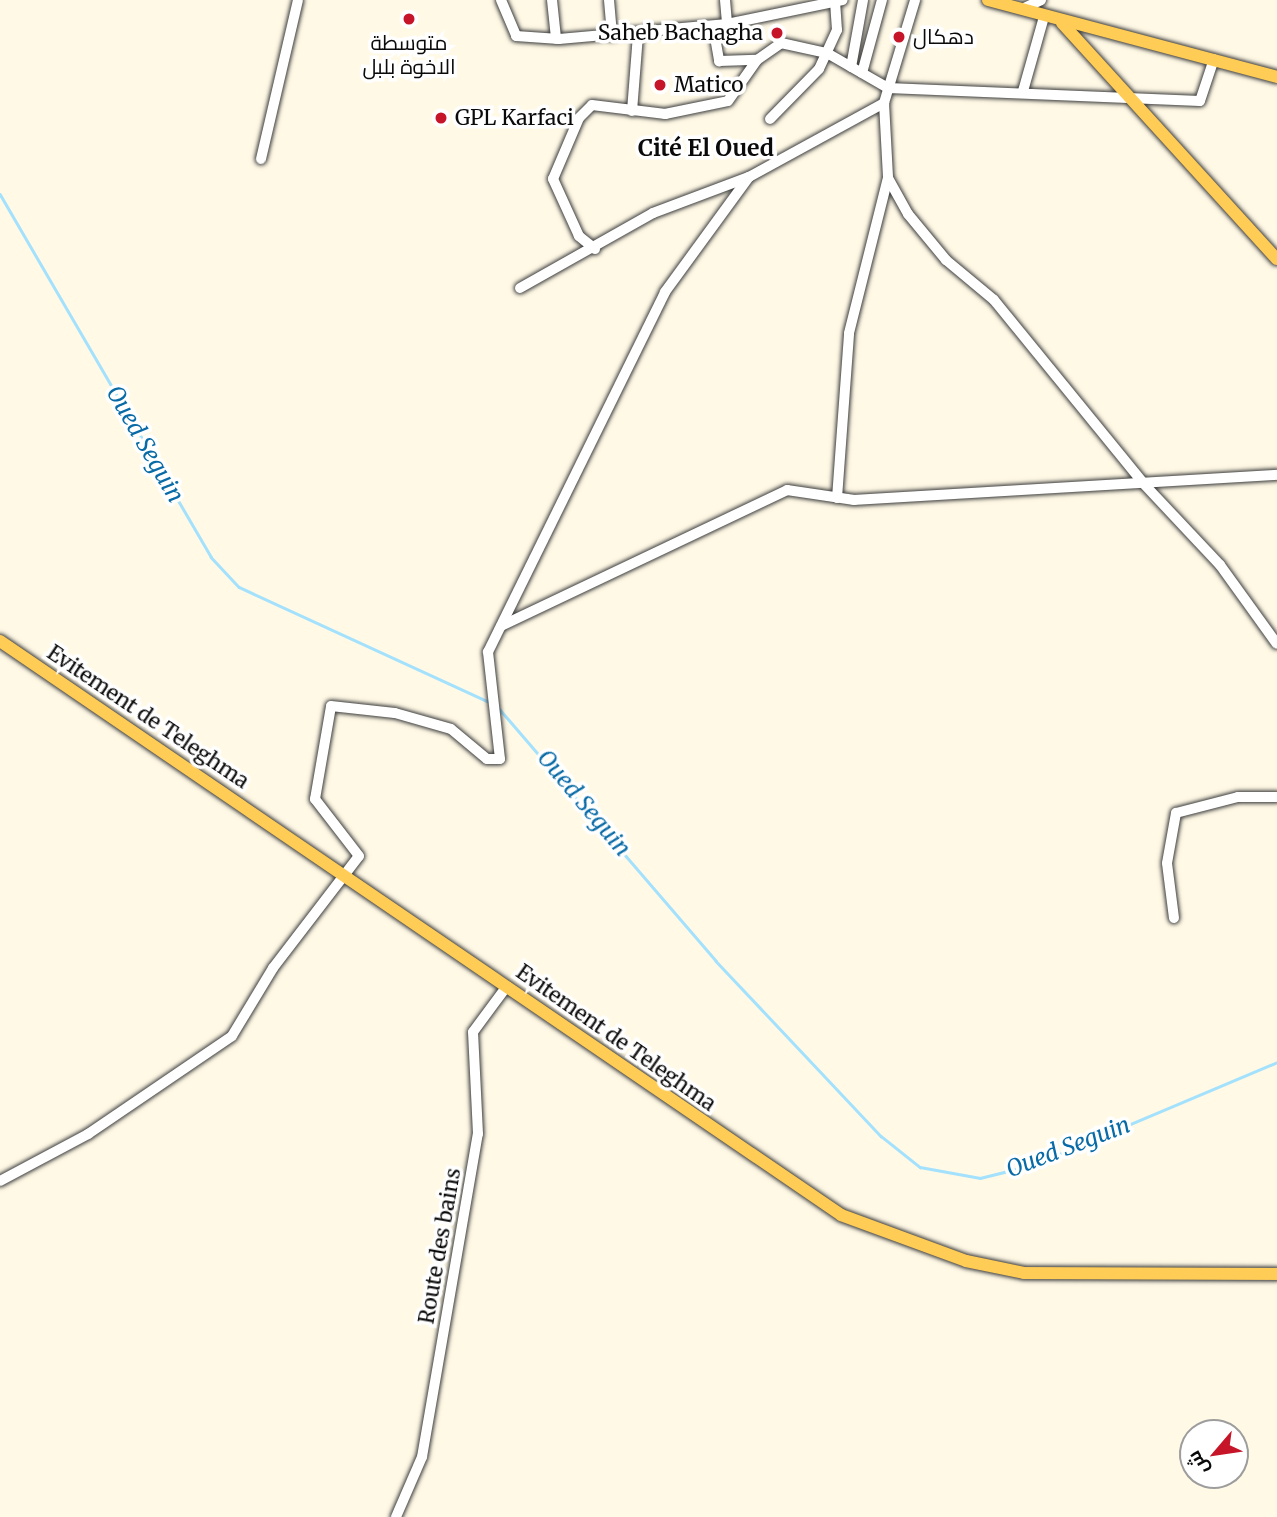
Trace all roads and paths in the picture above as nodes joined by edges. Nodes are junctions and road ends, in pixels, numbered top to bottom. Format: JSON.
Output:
{"nodes":[{"id":1,"x":298,"y":0,"type":"edge"},
{"id":2,"x":501,"y":0,"type":"edge"},
{"id":3,"x":552,"y":0,"type":"edge"},
{"id":4,"x":609,"y":0,"type":"edge"},
{"id":5,"x":725,"y":0,"type":"edge"},
{"id":6,"x":863,"y":0,"type":"edge"},
{"id":7,"x":882,"y":0,"type":"edge"},
{"id":8,"x":915,"y":0,"type":"edge"},
{"id":9,"x":988,"y":0,"type":"edge"},
{"id":10,"x":1041,"y":0,"type":"edge"},
{"id":11,"x":839,"y":1,"type":"edge"},
{"id":12,"x":1021,"y":9,"type":"junction"},
{"id":13,"x":1044,"y":17,"type":"junction"},
{"id":14,"x":1062,"y":23,"type":"junction"},
{"id":15,"x":727,"y":24,"type":"junction"},
{"id":16,"x":713,"y":26,"type":"junction"},
{"id":17,"x":638,"y":34,"type":"junction"},
{"id":18,"x":612,"y":36,"type":"junction"},
{"id":19,"x":556,"y":39,"type":"junction"},
{"id":20,"x":827,"y":53,"type":"junction"},
{"id":21,"x":1214,"y":59,"type":"junction"},
{"id":22,"x":757,"y":60,"type":"junction"},
{"id":23,"x":851,"y":67,"type":"junction"},
{"id":24,"x":862,"y":73,"type":"junction"},
{"id":25,"x":1277,"y":76,"type":"edge"},
{"id":26,"x":888,"y":88,"type":"junction"},
{"id":27,"x":1023,"y":91,"type":"junction"},
{"id":28,"x":1128,"y":95,"type":"junction"},
{"id":29,"x":884,"y":103,"type":"junction"},
{"id":30,"x":632,"y":111,"type":"junction"},
{"id":31,"x":770,"y":119,"type":"dead end"},
{"id":32,"x":261,"y":159,"type":"dead end"},
{"id":33,"x":749,"y":177,"type":"junction"},
{"id":34,"x":888,"y":178,"type":"junction"},
{"id":35,"x":595,"y":249,"type":"junction"},
{"id":36,"x":1277,"y":259,"type":"edge"},
{"id":37,"x":520,"y":288,"type":"dead end"},
{"id":38,"x":1277,"y":475,"type":"edge"},
{"id":39,"x":1143,"y":484,"type":"junction"},
{"id":40,"x":837,"y":498,"type":"junction"},
{"id":41,"x":501,"y":626,"type":"junction"},
{"id":42,"x":0,"y":641,"type":"edge"},
{"id":43,"x":1277,"y":644,"type":"edge"},
{"id":44,"x":1277,"y":797,"type":"edge"},
{"id":45,"x":345,"y":872,"type":"junction"},
{"id":46,"x":1174,"y":918,"type":"dead end"},
{"id":47,"x":507,"y":986,"type":"junction"},
{"id":48,"x":0,"y":1181,"type":"edge"},
{"id":49,"x":1277,"y":1275,"type":"edge"},
{"id":50,"x":396,"y":1517,"type":"edge"}],
"edges":[{"from":1,"to":32,"type":"street"},
{"from":2,"to":19,"type":"street"},
{"from":3,"to":19,"type":"street"},
{"from":4,"to":18,"type":"street"},
{"from":5,"to":15,"type":"street"},
{"from":6,"to":23,"type":"street"},
{"from":7,"to":24,"type":"street"},
{"from":8,"to":26,"type":"street"},
{"from":9,"to":12,"type":"main road"},
{"from":10,"to":12,"type":"street"},
{"from":11,"to":15,"type":"street"},
{"from":11,"to":20,"type":"street"},
{"from":12,"to":13,"type":"main road"},
{"from":13,"to":14,"type":"main road"},
{"from":13,"to":27,"type":"street"},
{"from":14,"to":21,"type":"main road"},
{"from":14,"to":28,"type":"main road"},
{"from":15,"to":16,"type":"street"},
{"from":16,"to":17,"type":"street"},
{"from":16,"to":22,"type":"street"},
{"from":17,"to":18,"type":"street"},
{"from":17,"to":30,"type":"street"},
{"from":18,"to":19,"type":"street"},
{"from":20,"to":22,"type":"street"},
{"from":20,"to":23,"type":"street"},
{"from":20,"to":31,"type":"street"},
{"from":21,"to":25,"type":"main road"},
{"from":21,"to":28,"type":"street"},
{"from":22,"to":30,"type":"street"},
{"from":23,"to":24,"type":"street"},
{"from":24,"to":26,"type":"street"},
{"from":26,"to":27,"type":"street"},
{"from":26,"to":29,"type":"street"},
{"from":27,"to":28,"type":"street"},
{"from":28,"to":36,"type":"main road"},
{"from":29,"to":33,"type":"street"},
{"from":29,"to":34,"type":"street"},
{"from":30,"to":35,"type":"street"},
{"from":33,"to":35,"type":"street"},
{"from":33,"to":41,"type":"street"},
{"from":34,"to":39,"type":"street"},
{"from":34,"to":40,"type":"street"},
{"from":35,"to":37,"type":"street"},
{"from":38,"to":39,"type":"street"},
{"from":39,"to":40,"type":"street"},
{"from":39,"to":43,"type":"street"},
{"from":40,"to":41,"type":"street"},
{"from":41,"to":45,"type":"street"},
{"from":42,"to":45,"type":"main road","name":"Evitement de Teleghma"},
{"from":44,"to":46,"type":"street"},
{"from":45,"to":47,"type":"main road","name":"Evitement de Teleghma"},
{"from":45,"to":48,"type":"street"},
{"from":47,"to":49,"type":"main road","name":"Evitement de Teleghma"},
{"from":47,"to":50,"type":"street","name":"Route des bains"}]}
